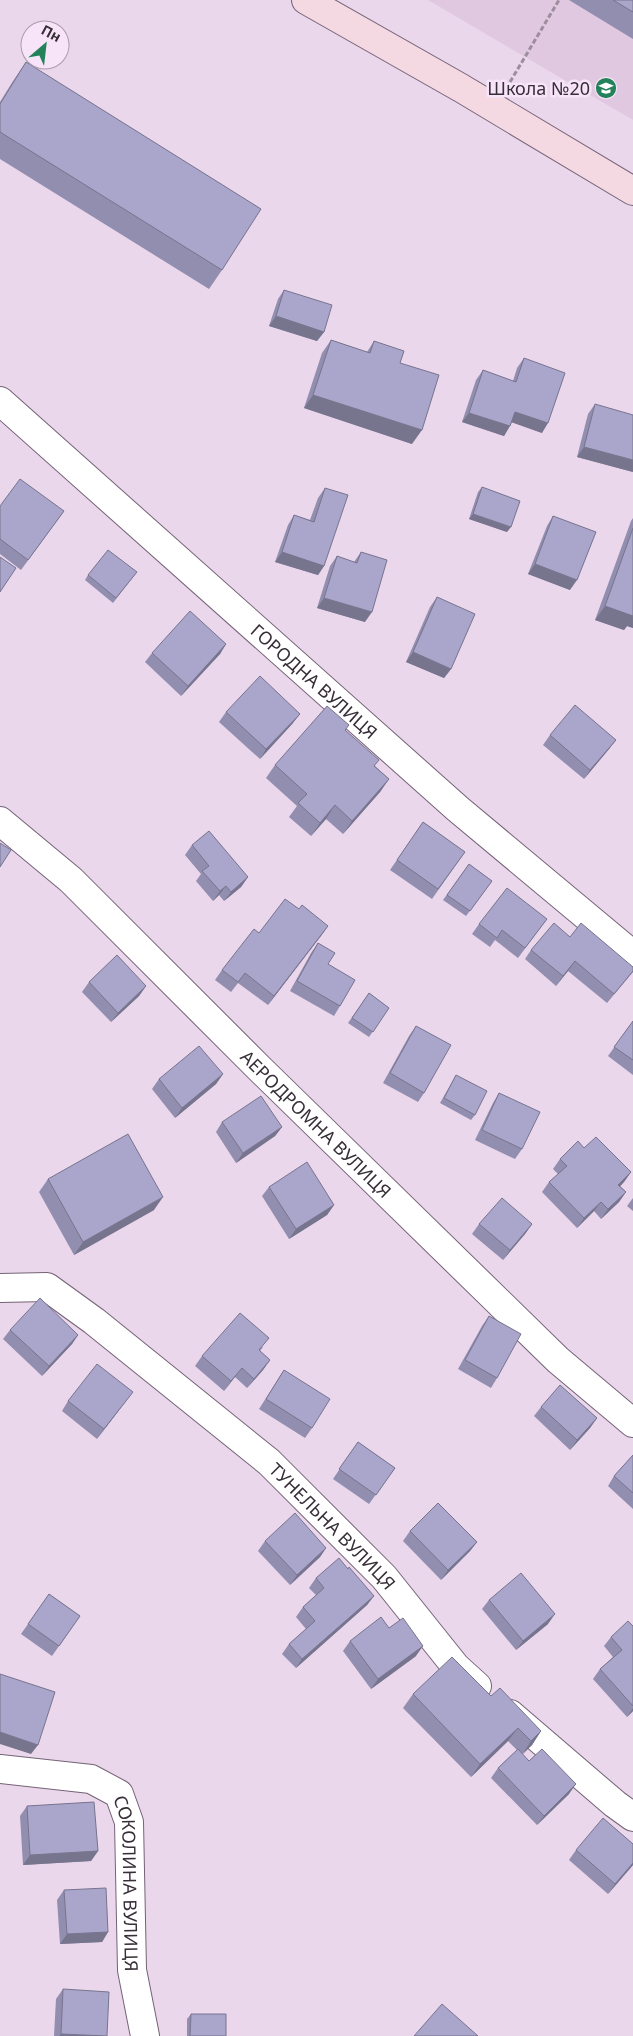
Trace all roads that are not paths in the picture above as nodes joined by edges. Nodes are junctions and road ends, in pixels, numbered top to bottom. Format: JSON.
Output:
{"nodes":[{"id":1,"x":306,"y":0,"type":"edge"},
{"id":2,"x":633,"y":191,"type":"edge"},
{"id":3,"x":0,"y":401,"type":"edge"},
{"id":4,"x":0,"y":822,"type":"edge"},
{"id":5,"x":633,"y":955,"type":"edge"},
{"id":6,"x":0,"y":1288,"type":"edge"},
{"id":7,"x":633,"y":1423,"type":"edge"},
{"id":8,"x":0,"y":1769,"type":"edge"},
{"id":9,"x":633,"y":1817,"type":"edge"},
{"id":10,"x":145,"y":2036,"type":"edge"}],
"edges":[{"from":1,"to":2,"type":"main road"},
{"from":3,"to":5,"type":"street","name":"ГОРОДНА ВУЛИЦЯ"},
{"from":4,"to":7,"type":"street","name":"АЕРОДРОМНА ВУЛИЦЯ"},
{"from":6,"to":9,"type":"street","name":"ТУНЕЛЬНА ВУЛИЦЯ"},
{"from":8,"to":10,"type":"street","name":"СОКОЛИНА ВУЛИЦЯ"}]}
